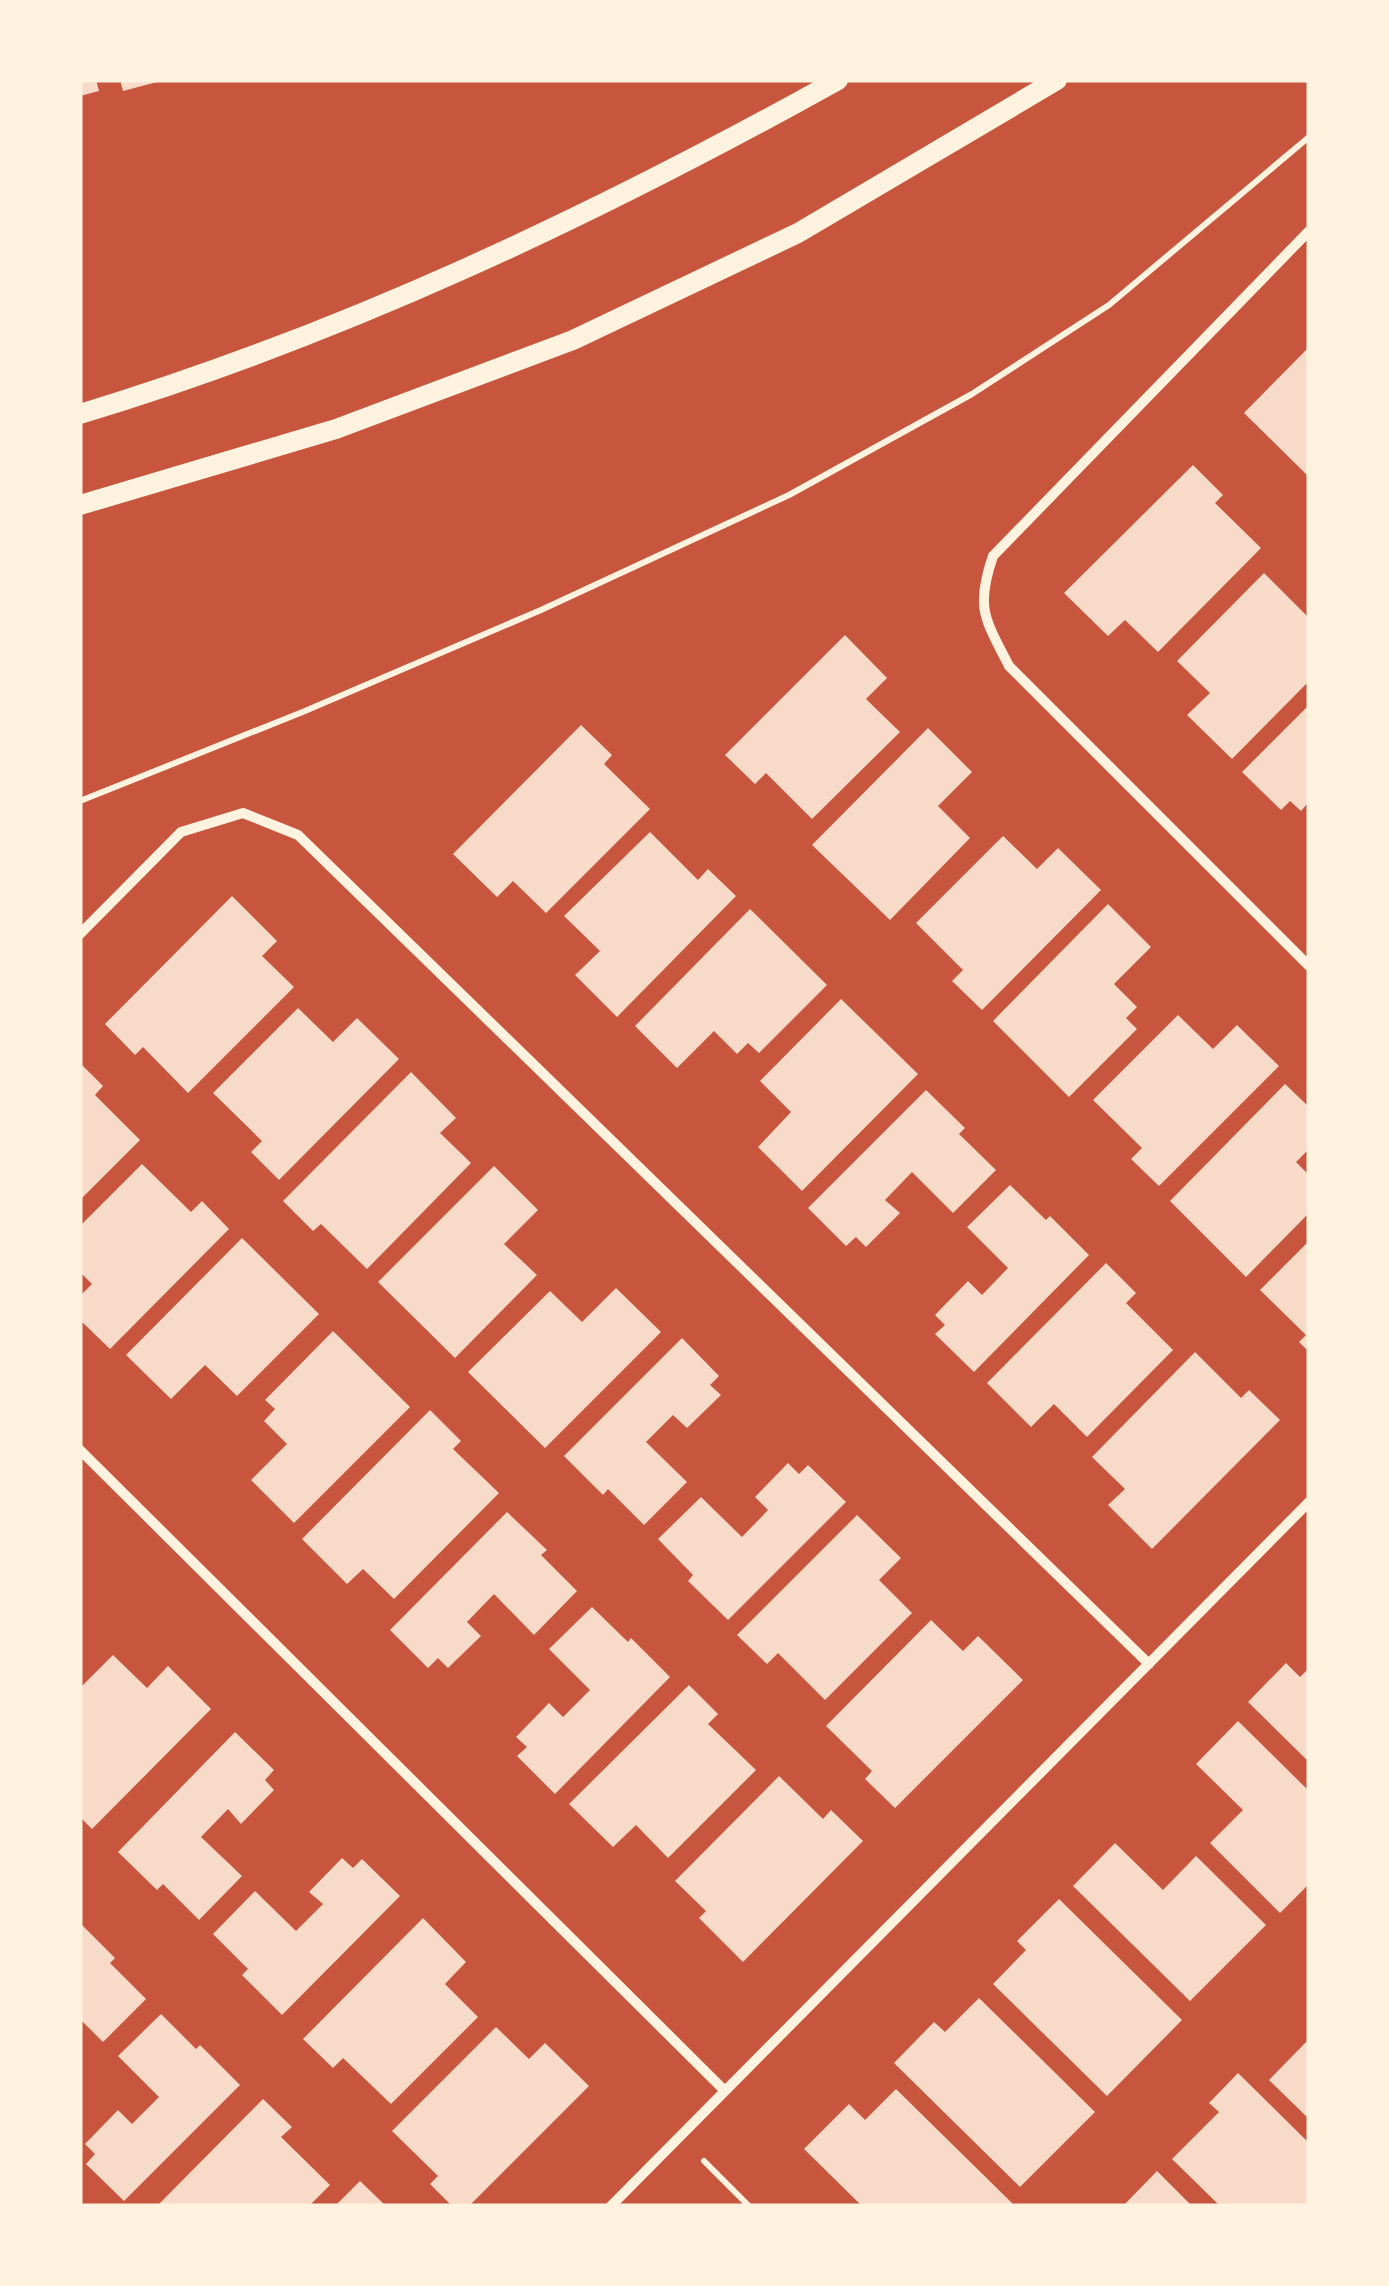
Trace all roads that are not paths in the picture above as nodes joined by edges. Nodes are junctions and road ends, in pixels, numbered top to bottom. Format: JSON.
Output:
{"nodes":[{"id":1,"x":838,"y":80,"type":"edge"},
{"id":2,"x":1057,"y":80,"type":"edge"},
{"id":3,"x":1309,"y":230,"type":"edge"},
{"id":4,"x":80,"y":414,"type":"edge"},
{"id":5,"x":80,"y":505,"type":"edge"},
{"id":6,"x":80,"y":934,"type":"edge"},
{"id":7,"x":1309,"y":966,"type":"edge"},
{"id":8,"x":80,"y":1450,"type":"edge"},
{"id":9,"x":1309,"y":1502,"type":"edge"},
{"id":10,"x":1148,"y":1664,"type":"junction"},
{"id":11,"x":724,"y":2091,"type":"junction"},
{"id":12,"x":611,"y":2206,"type":"edge"}],
"edges":[{"from":1,"to":4,"type":"main road"},
{"from":2,"to":5,"type":"main road"},
{"from":3,"to":7,"type":"street"},
{"from":6,"to":10,"type":"street"},
{"from":8,"to":11,"type":"street"},
{"from":9,"to":10,"type":"street"},
{"from":10,"to":11,"type":"street"},
{"from":11,"to":12,"type":"street"}]}
